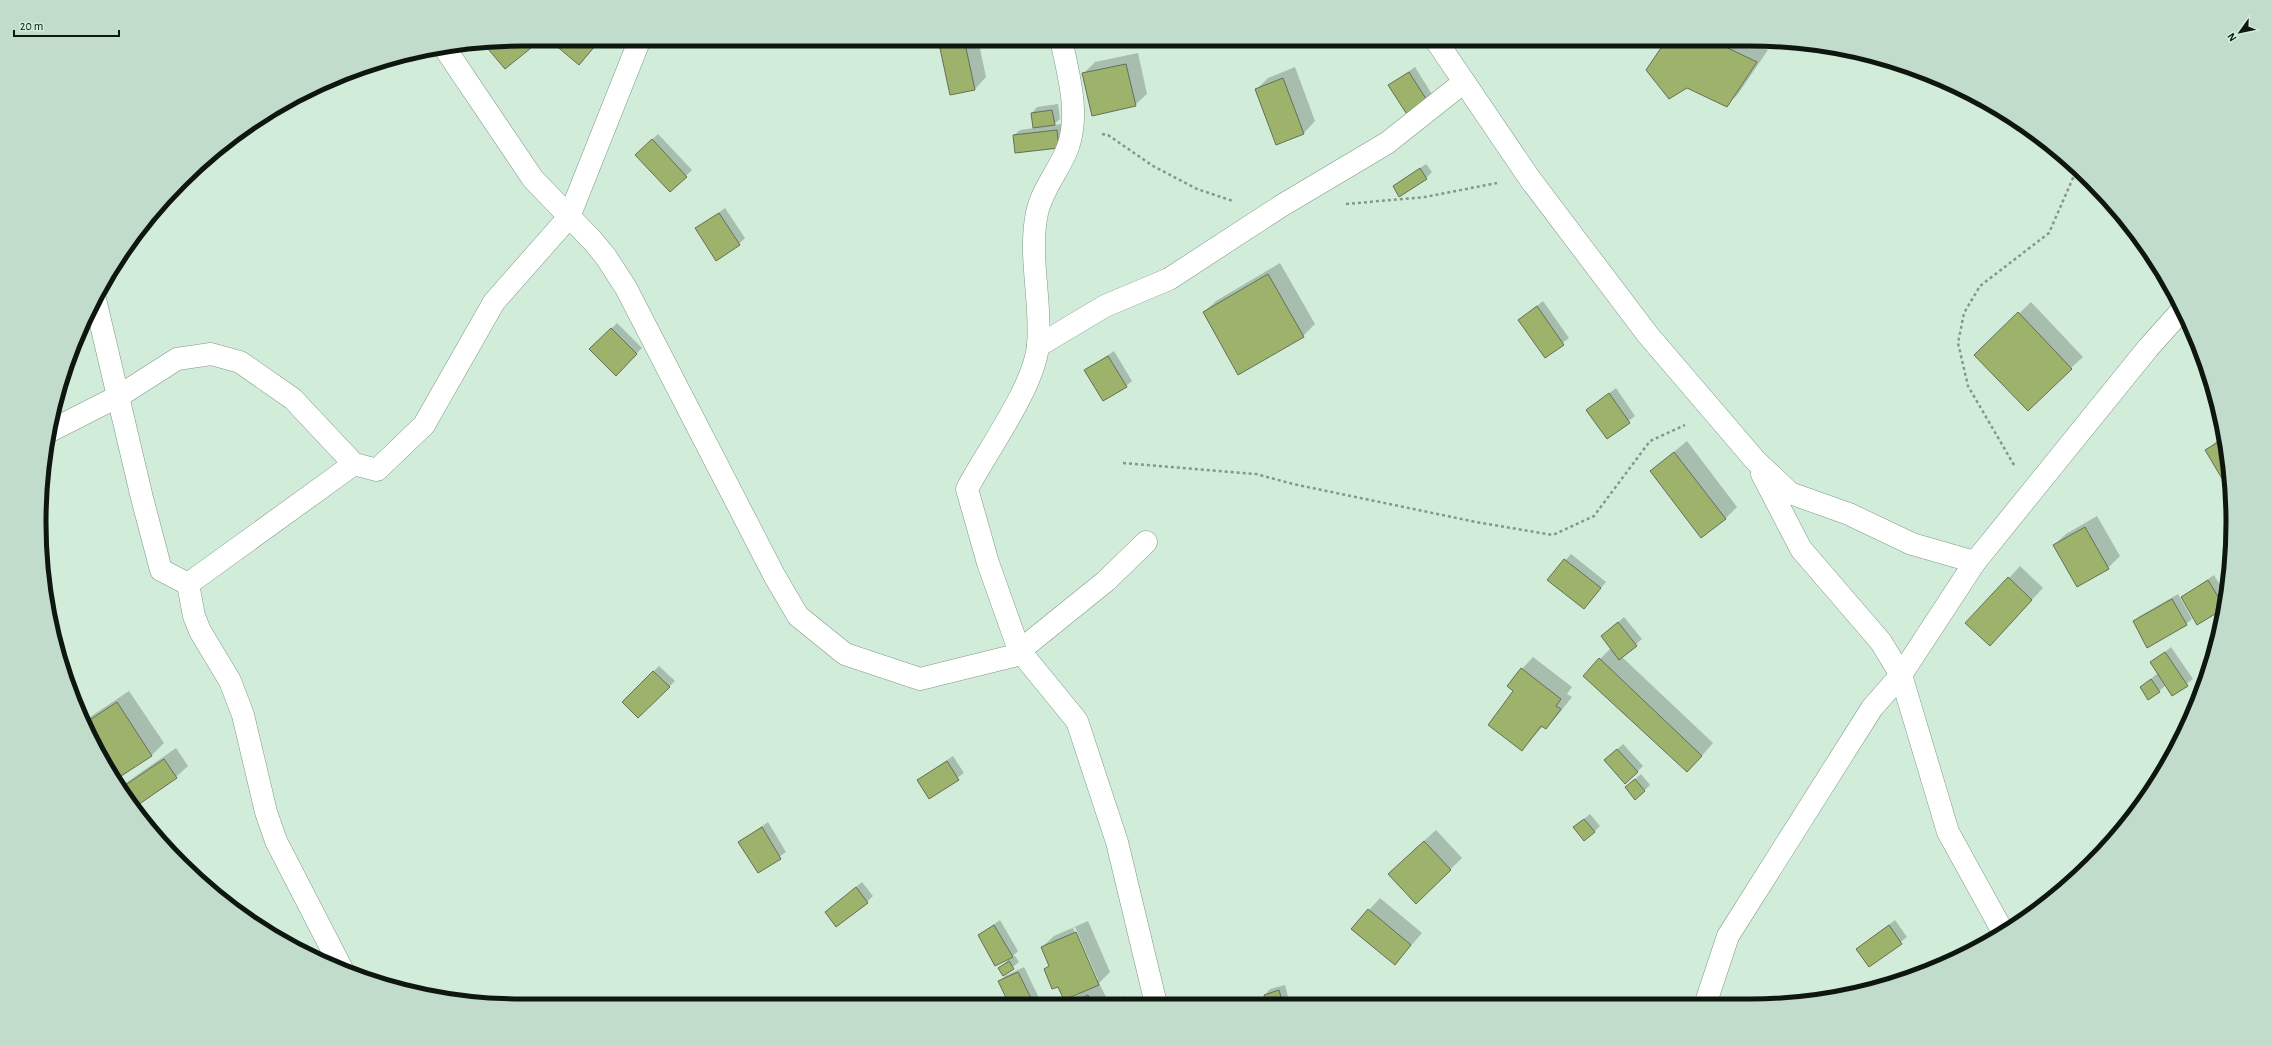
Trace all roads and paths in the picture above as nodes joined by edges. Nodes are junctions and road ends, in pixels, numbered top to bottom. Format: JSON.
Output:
{"nodes":[{"id":1,"x":637,"y":46,"type":"edge"},
{"id":2,"x":1062,"y":46,"type":"edge"},
{"id":3,"x":1440,"y":46,"type":"edge"},
{"id":4,"x":447,"y":52,"type":"edge"},
{"id":5,"x":1464,"y":82,"type":"junction"},
{"id":6,"x":2075,"y":175,"type":"edge"},
{"id":7,"x":569,"y":217,"type":"junction"},
{"id":8,"x":97,"y":308,"type":"edge"},
{"id":9,"x":2178,"y":314,"type":"edge"},
{"id":10,"x":1038,"y":346,"type":"junction"},
{"id":11,"x":119,"y":396,"type":"junction"},
{"id":12,"x":1688,"y":424,"type":"dead end"},
{"id":13,"x":55,"y":428,"type":"edge"},
{"id":14,"x":1754,"y":460,"type":"junction"},
{"id":15,"x":1124,"y":463,"type":"dead end"},
{"id":16,"x":354,"y":464,"type":"junction"},
{"id":17,"x":2030,"y":496,"type":"junction"},
{"id":18,"x":1146,"y":542,"type":"dead end"},
{"id":19,"x":1975,"y":562,"type":"junction"},
{"id":20,"x":188,"y":584,"type":"junction"},
{"id":21,"x":1019,"y":650,"type":"junction"},
{"id":22,"x":1901,"y":675,"type":"junction"},
{"id":23,"x":2001,"y":927,"type":"edge"},
{"id":24,"x":339,"y":962,"type":"edge"},
{"id":25,"x":1155,"y":999,"type":"edge"},
{"id":26,"x":1707,"y":999,"type":"edge"}],
"edges":[{"from":1,"to":7,"type":"street"},
{"from":2,"to":10,"type":"street"},
{"from":3,"to":5,"type":"street"},
{"from":4,"to":7,"type":"street"},
{"from":5,"to":10,"type":"street"},
{"from":5,"to":14,"type":"street"},
{"from":6,"to":17,"type":"path"},
{"from":7,"to":16,"type":"street"},
{"from":7,"to":21,"type":"street"},
{"from":8,"to":11,"type":"street"},
{"from":9,"to":17,"type":"street"},
{"from":10,"to":21,"type":"street"},
{"from":11,"to":13,"type":"street"},
{"from":11,"to":16,"type":"street"},
{"from":11,"to":20,"type":"street"},
{"from":12,"to":15,"type":"path"},
{"from":14,"to":19,"type":"street"},
{"from":14,"to":22,"type":"street"},
{"from":16,"to":20,"type":"street"},
{"from":17,"to":19,"type":"street"},
{"from":18,"to":21,"type":"street"},
{"from":19,"to":22,"type":"street"},
{"from":20,"to":24,"type":"street"},
{"from":21,"to":25,"type":"street"},
{"from":22,"to":23,"type":"street"},
{"from":22,"to":26,"type":"street"}]}
